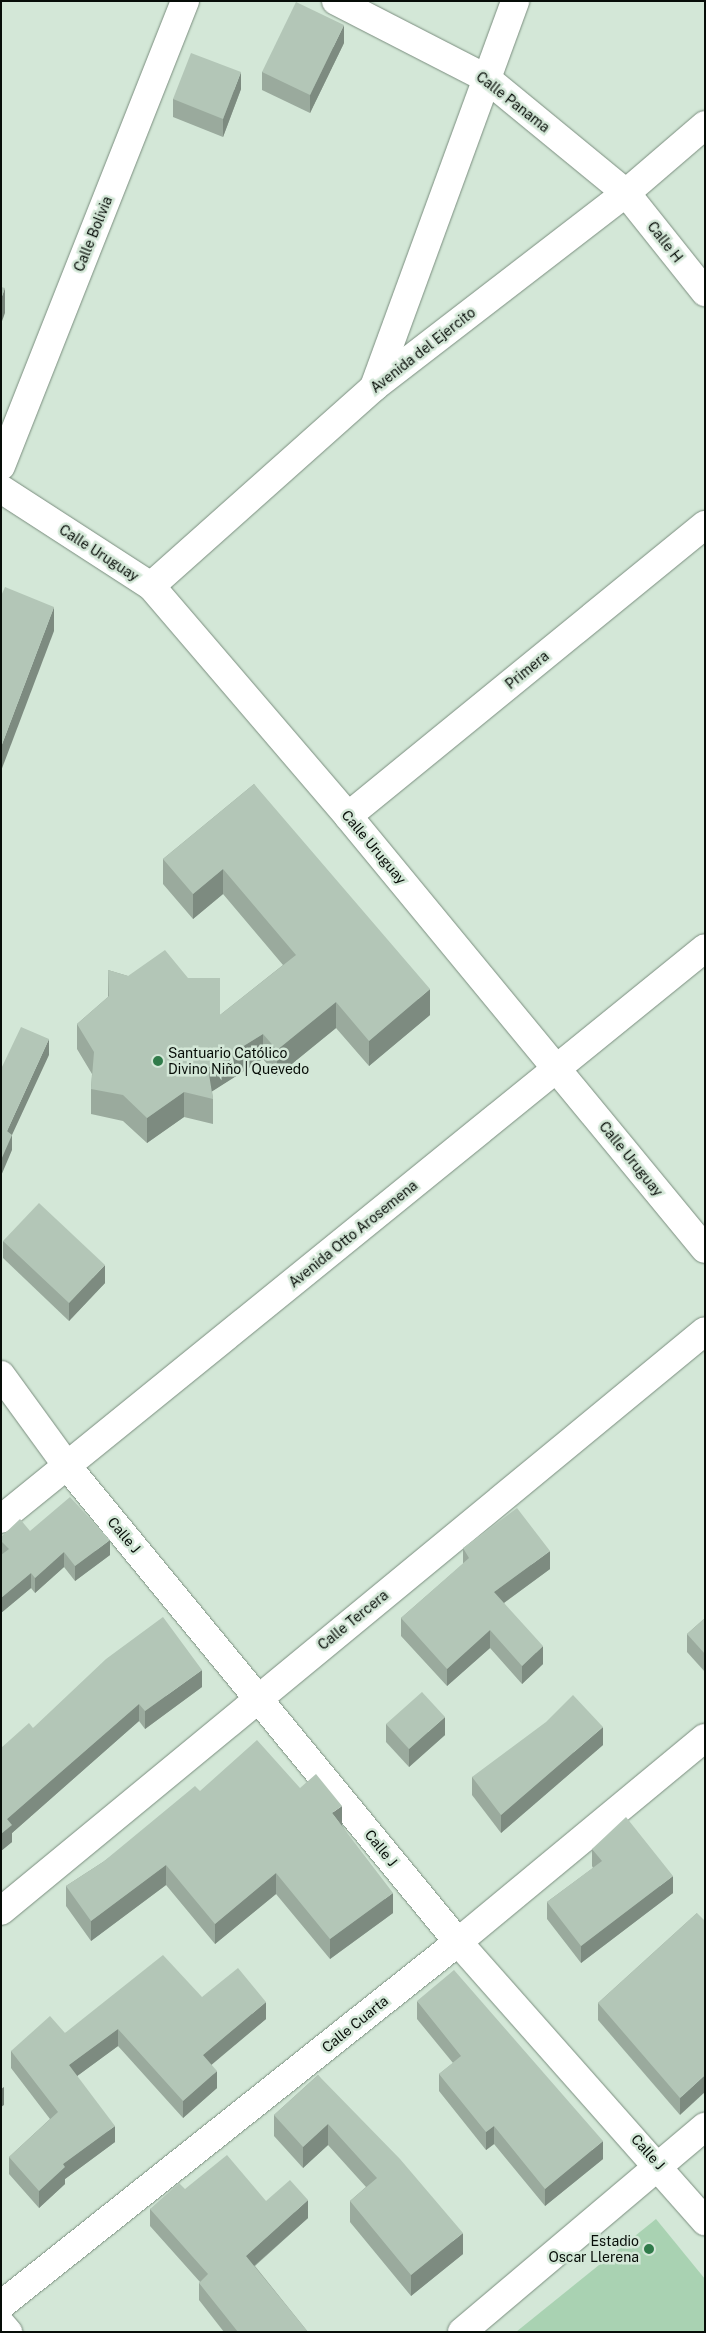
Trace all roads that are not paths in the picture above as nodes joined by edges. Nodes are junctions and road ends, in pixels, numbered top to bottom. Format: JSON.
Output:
{"nodes":[{"id":1,"x":185,"y":1,"type":"edge"},
{"id":2,"x":336,"y":1,"type":"edge"},
{"id":3,"x":515,"y":1,"type":"edge"},
{"id":4,"x":486,"y":78,"type":"junction"},
{"id":5,"x":705,"y":125,"type":"edge"},
{"id":6,"x":626,"y":193,"type":"junction"},
{"id":7,"x":705,"y":292,"type":"edge"},
{"id":8,"x":374,"y":387,"type":"junction"},
{"id":9,"x":1,"y":466,"type":"edge"},
{"id":10,"x":1,"y":489,"type":"edge"},
{"id":11,"x":705,"y":525,"type":"edge"},
{"id":12,"x":151,"y":586,"type":"junction"},
{"id":13,"x":348,"y":816,"type":"junction"},
{"id":14,"x":705,"y":948,"type":"edge"},
{"id":15,"x":557,"y":1068,"type":"junction"},
{"id":16,"x":705,"y":1249,"type":"edge"},
{"id":17,"x":705,"y":1331,"type":"edge"},
{"id":18,"x":1,"y":1375,"type":"edge"},
{"id":19,"x":67,"y":1466,"type":"junction"},
{"id":20,"x":1,"y":1519,"type":"edge"},
{"id":21,"x":259,"y":1697,"type":"junction"},
{"id":22,"x":705,"y":1738,"type":"edge"},
{"id":23,"x":1,"y":1911,"type":"edge"},
{"id":24,"x":458,"y":1942,"type":"junction"},
{"id":25,"x":705,"y":2128,"type":"edge"},
{"id":26,"x":660,"y":2165,"type":"junction"},
{"id":27,"x":705,"y":2221,"type":"edge"},
{"id":28,"x":1,"y":2305,"type":"edge"},
{"id":29,"x":1,"y":2324,"type":"edge"},
{"id":30,"x":8,"y":2332,"type":"edge"},
{"id":31,"x":462,"y":2332,"type":"edge"}],
"edges":[{"from":1,"to":9,"type":"street","name":"Calle Bolivia"},
{"from":2,"to":4,"type":"street","name":"Calle Panama"},
{"from":3,"to":4,"type":"street"},
{"from":4,"to":6,"type":"street","name":"Calle Panama"},
{"from":4,"to":8,"type":"street"},
{"from":5,"to":6,"type":"street","name":"Avenida del Ejercito"},
{"from":6,"to":7,"type":"street","name":"Calle H"},
{"from":6,"to":8,"type":"street","name":"Avenida del Ejercito"},
{"from":8,"to":12,"type":"street","name":"Avenida del Ejercito"},
{"from":10,"to":12,"type":"street","name":"Calle Uruguay"},
{"from":11,"to":13,"type":"street","name":"Primera"},
{"from":12,"to":13,"type":"street","name":"Calle Uruguay"},
{"from":13,"to":15,"type":"street","name":"Calle Uruguay"},
{"from":14,"to":15,"type":"street","name":"Avenida Otto Arosemena"},
{"from":15,"to":16,"type":"street","name":"Calle Uruguay"},
{"from":15,"to":19,"type":"street","name":"Avenida Otto Arosemena"},
{"from":17,"to":21,"type":"street","name":"Calle Tercera"},
{"from":18,"to":19,"type":"street","name":"Calle J"},
{"from":19,"to":20,"type":"street","name":"Avenida Otto Arosemena"},
{"from":19,"to":21,"type":"street","name":"Calle J"},
{"from":21,"to":23,"type":"street","name":"Calle Tercera"},
{"from":21,"to":24,"type":"street","name":"Calle J"},
{"from":22,"to":24,"type":"street","name":"Calle Cuarta"},
{"from":24,"to":26,"type":"street","name":"Calle J"},
{"from":24,"to":28,"type":"street","name":"Calle Cuarta"},
{"from":25,"to":26,"type":"street"},
{"from":26,"to":27,"type":"street","name":"Calle J"},
{"from":26,"to":31,"type":"street"},
{"from":29,"to":30,"type":"street"}]}
